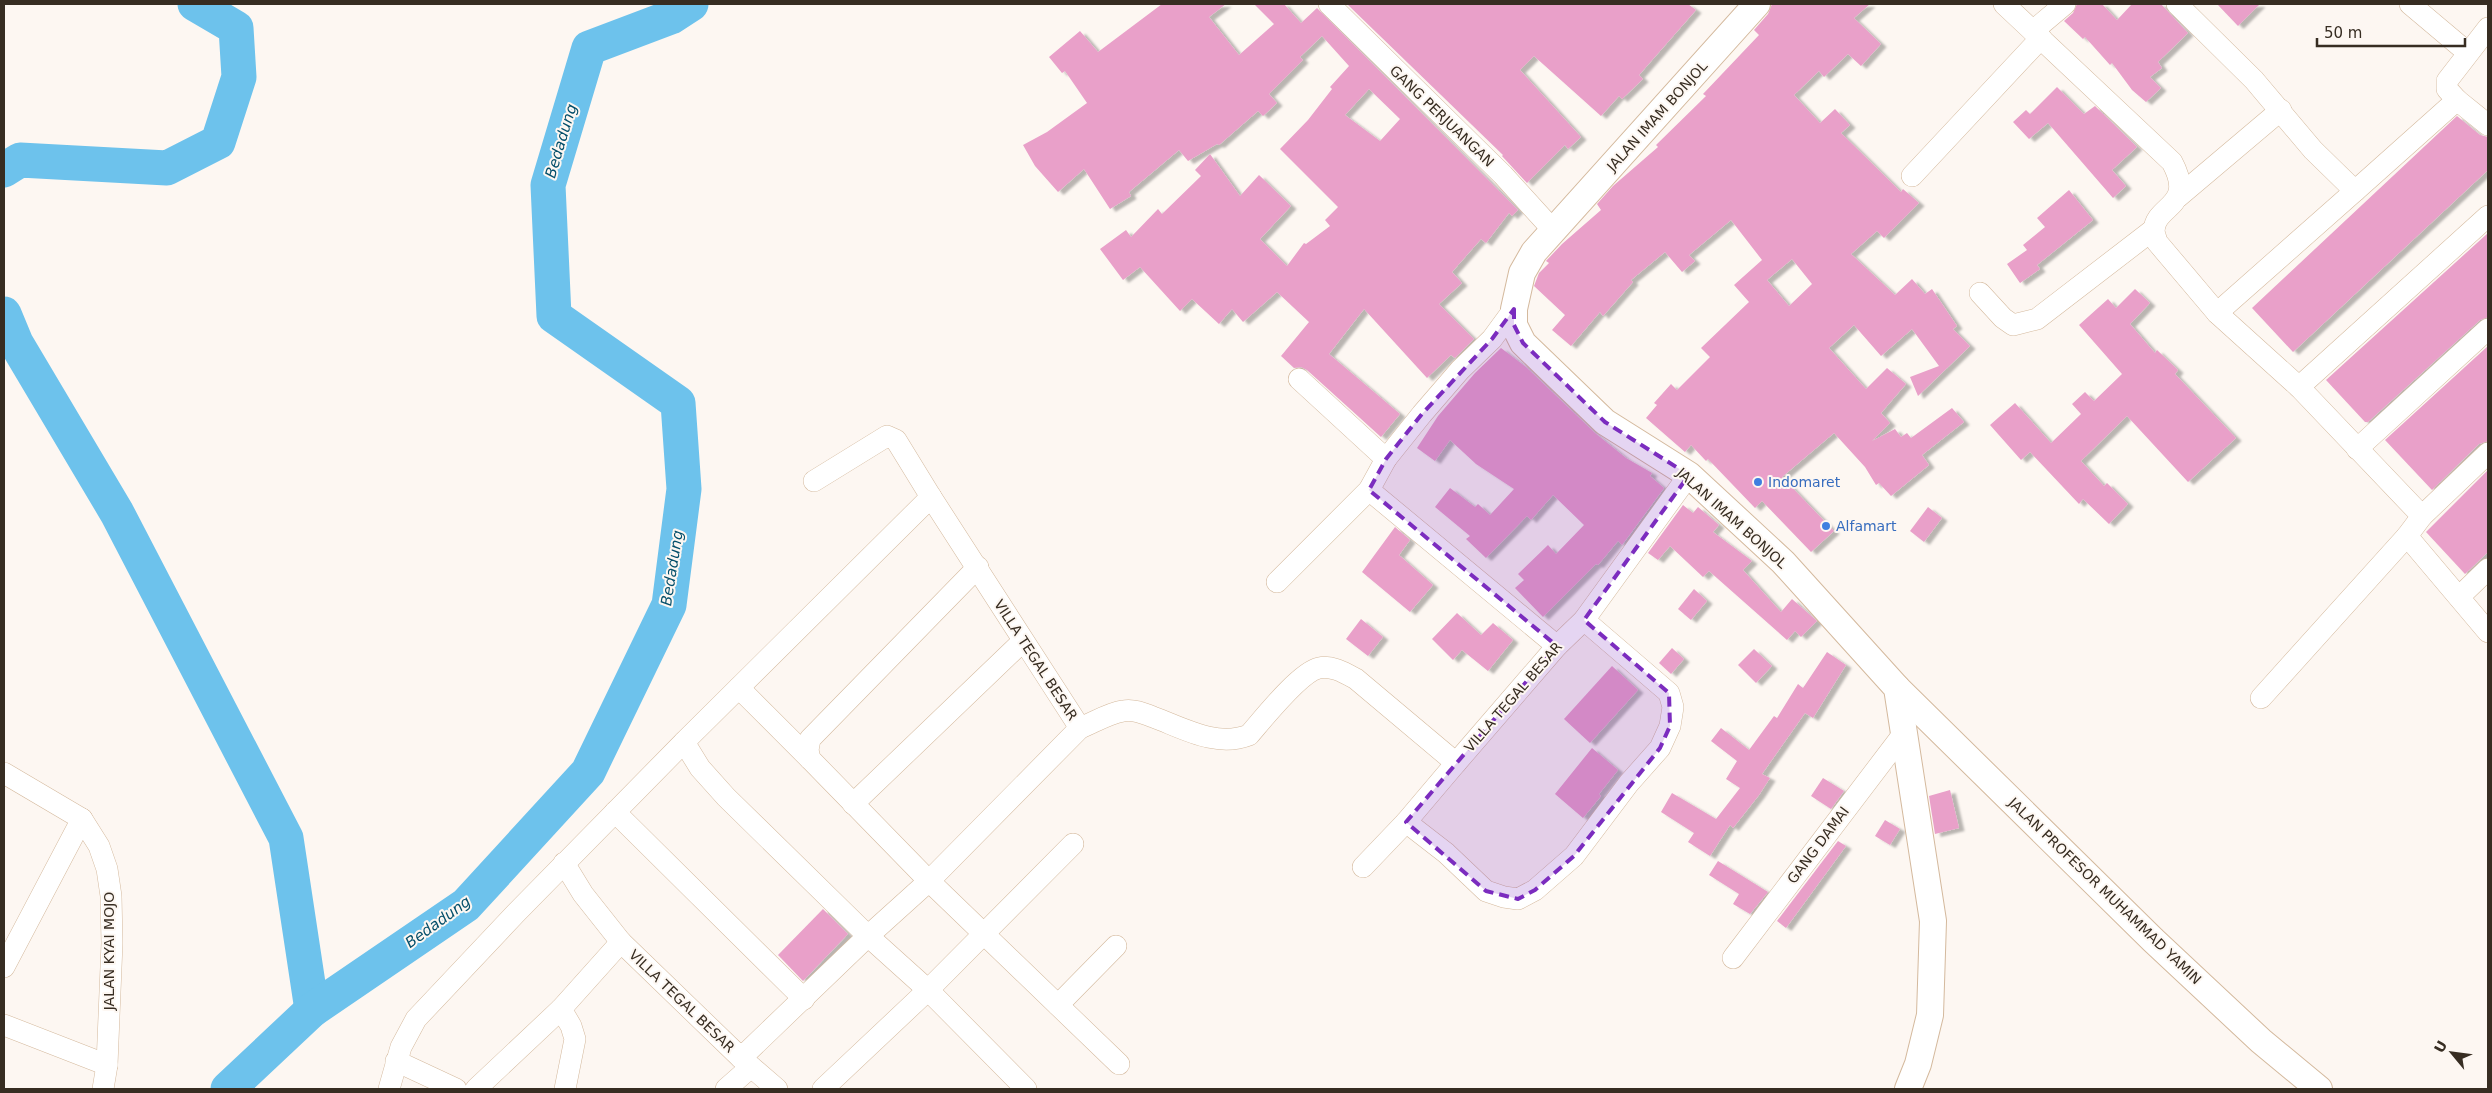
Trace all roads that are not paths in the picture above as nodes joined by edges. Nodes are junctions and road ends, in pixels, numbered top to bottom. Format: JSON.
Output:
{"nodes":[{"id":1,"x":1329,"y":4,"type":"edge"},
{"id":2,"x":1757,"y":4,"type":"edge"},
{"id":3,"x":2004,"y":4,"type":"edge"},
{"id":4,"x":2065,"y":4,"type":"edge"},
{"id":5,"x":2177,"y":4,"type":"edge"},
{"id":6,"x":2410,"y":4,"type":"edge"},
{"id":7,"x":2488,"y":28,"type":"edge"},
{"id":8,"x":2037,"y":35,"type":"junction"},
{"id":9,"x":2468,"y":52,"type":"junction"},
{"id":10,"x":2457,"y":100,"type":"junction"},
{"id":11,"x":2281,"y":110,"type":"junction"},
{"id":12,"x":2488,"y":125,"type":"edge"},
{"id":13,"x":1912,"y":176,"type":"dead end"},
{"id":14,"x":2355,"y":191,"type":"junction"},
{"id":15,"x":2178,"y":197,"type":"junction"},
{"id":16,"x":2488,"y":216,"type":"edge"},
{"id":17,"x":2154,"y":229,"type":"junction"},
{"id":18,"x":1552,"y":230,"type":"junction"},
{"id":19,"x":1980,"y":293,"type":"dead end"},
{"id":20,"x":1514,"y":309,"type":"junction"},
{"id":21,"x":2218,"y":313,"type":"junction"},
{"id":22,"x":2488,"y":329,"type":"edge"},
{"id":23,"x":1299,"y":379,"type":"dead end"},
{"id":24,"x":2299,"y":387,"type":"junction"},
{"id":25,"x":2357,"y":449,"type":"junction"},
{"id":26,"x":2488,"y":453,"type":"edge"},
{"id":27,"x":1386,"y":459,"type":"junction"},
{"id":28,"x":1690,"y":475,"type":"junction"},
{"id":29,"x":814,"y":481,"type":"dead end"},
{"id":30,"x":1368,"y":490,"type":"junction"},
{"id":31,"x":931,"y":497,"type":"junction"},
{"id":32,"x":2422,"y":516,"type":"junction"},
{"id":33,"x":2407,"y":536,"type":"junction"},
{"id":34,"x":978,"y":567,"type":"junction"},
{"id":35,"x":2488,"y":569,"type":"edge"},
{"id":36,"x":1277,"y":582,"type":"dead end"},
{"id":37,"x":2459,"y":597,"type":"junction"},
{"id":38,"x":1584,"y":620,"type":"junction"},
{"id":39,"x":2488,"y":632,"type":"edge"},
{"id":40,"x":1024,"y":641,"type":"junction"},
{"id":41,"x":1557,"y":646,"type":"junction"},
{"id":42,"x":739,"y":688,"type":"junction"},
{"id":43,"x":1897,"y":688,"type":"junction"},
{"id":44,"x":2261,"y":698,"type":"dead end"},
{"id":45,"x":1080,"y":728,"type":"junction"},
{"id":46,"x":1904,"y":732,"type":"junction"},
{"id":47,"x":684,"y":742,"type":"junction"},
{"id":48,"x":810,"y":759,"type":"junction"},
{"id":49,"x":1456,"y":763,"type":"junction"},
{"id":50,"x":4,"y":773,"type":"edge"},
{"id":51,"x":853,"y":804,"type":"junction"},
{"id":52,"x":615,"y":812,"type":"junction"},
{"id":53,"x":82,"y":819,"type":"junction"},
{"id":54,"x":1406,"y":822,"type":"junction"},
{"id":55,"x":1073,"y":844,"type":"dead end"},
{"id":56,"x":564,"y":863,"type":"junction"},
{"id":57,"x":1363,"y":867,"type":"dead end"},
{"id":58,"x":929,"y":881,"type":"junction"},
{"id":59,"x":984,"y":933,"type":"junction"},
{"id":60,"x":868,"y":936,"type":"junction"},
{"id":61,"x":621,"y":942,"type":"junction"},
{"id":62,"x":1116,"y":946,"type":"dead end"},
{"id":63,"x":1733,"y":958,"type":"dead end"},
{"id":64,"x":4,"y":967,"type":"edge"},
{"id":65,"x":928,"y":990,"type":"junction"},
{"id":66,"x":804,"y":998,"type":"junction"},
{"id":67,"x":1058,"y":1006,"type":"junction"},
{"id":68,"x":560,"y":1009,"type":"junction"},
{"id":69,"x":4,"y":1025,"type":"edge"},
{"id":70,"x":396,"y":1061,"type":"junction"},
{"id":71,"x":746,"y":1062,"type":"junction"},
{"id":72,"x":1119,"y":1064,"type":"dead end"},
{"id":73,"x":107,"y":1065,"type":"junction"},
{"id":74,"x":103,"y":1089,"type":"edge"},
{"id":75,"x":389,"y":1089,"type":"edge"},
{"id":76,"x":456,"y":1089,"type":"edge"},
{"id":77,"x":476,"y":1089,"type":"edge"},
{"id":78,"x":565,"y":1089,"type":"edge"},
{"id":79,"x":726,"y":1089,"type":"edge"},
{"id":80,"x":777,"y":1089,"type":"edge"},
{"id":81,"x":823,"y":1089,"type":"edge"},
{"id":82,"x":1026,"y":1089,"type":"edge"},
{"id":83,"x":1908,"y":1089,"type":"edge"},
{"id":84,"x":2319,"y":1089,"type":"edge"}],
"edges":[{"from":1,"to":18,"type":"street","name":"GANG PERJUANGAN"},
{"from":2,"to":18,"type":"street","name":"JALAN IMAM BONJOL"},
{"from":3,"to":8,"type":"street"},
{"from":4,"to":8,"type":"street"},
{"from":5,"to":11,"type":"street"},
{"from":6,"to":9,"type":"street"},
{"from":7,"to":9,"type":"street"},
{"from":8,"to":13,"type":"street"},
{"from":8,"to":15,"type":"street"},
{"from":9,"to":10,"type":"street"},
{"from":10,"to":12,"type":"street"},
{"from":10,"to":14,"type":"street"},
{"from":11,"to":14,"type":"street"},
{"from":11,"to":15,"type":"street"},
{"from":14,"to":21,"type":"street"},
{"from":15,"to":17,"type":"street"},
{"from":16,"to":24,"type":"street"},
{"from":17,"to":19,"type":"street"},
{"from":17,"to":21,"type":"street"},
{"from":18,"to":20,"type":"street","name":"JALAN IMAM BONJOL"},
{"from":20,"to":27,"type":"street"},
{"from":20,"to":28,"type":"street","name":"JALAN IMAM BONJOL"},
{"from":21,"to":24,"type":"street"},
{"from":22,"to":25,"type":"street"},
{"from":23,"to":27,"type":"street"},
{"from":24,"to":25,"type":"street"},
{"from":25,"to":32,"type":"street"},
{"from":26,"to":32,"type":"street"},
{"from":27,"to":30,"type":"street"},
{"from":28,"to":38,"type":"street","name":"VILLA TEGAL BESAR"},
{"from":28,"to":43,"type":"street","name":"JALAN IMAM BONJOL"},
{"from":29,"to":31,"type":"street","name":"VILLA TEGAL BESAR"},
{"from":30,"to":36,"type":"street"},
{"from":30,"to":41,"type":"street"},
{"from":31,"to":34,"type":"street","name":"VILLA TEGAL BESAR"},
{"from":31,"to":42,"type":"street"},
{"from":32,"to":33,"type":"street"},
{"from":33,"to":37,"type":"street"},
{"from":33,"to":44,"type":"street"},
{"from":34,"to":40,"type":"street","name":"VILLA TEGAL BESAR"},
{"from":34,"to":48,"type":"street"},
{"from":35,"to":37,"type":"street"},
{"from":37,"to":39,"type":"street"},
{"from":38,"to":41,"type":"street","name":"VILLA TEGAL BESAR"},
{"from":38,"to":54,"type":"street"},
{"from":40,"to":45,"type":"street","name":"VILLA TEGAL BESAR"},
{"from":40,"to":51,"type":"street"},
{"from":41,"to":49,"type":"street","name":"VILLA TEGAL BESAR"},
{"from":42,"to":47,"type":"street"},
{"from":42,"to":48,"type":"street"},
{"from":43,"to":46,"type":"street"},
{"from":43,"to":84,"type":"street","name":"JALAN PROFESOR MUHAMMAD YAMIN"},
{"from":45,"to":49,"type":"street","name":"VILLA TEGAL BESAR"},
{"from":45,"to":58,"type":"street","name":"VILLA TEGAL BESAR"},
{"from":46,"to":63,"type":"street","name":"GANG DAMAI"},
{"from":46,"to":83,"type":"street"},
{"from":47,"to":52,"type":"street"},
{"from":47,"to":60,"type":"street"},
{"from":48,"to":51,"type":"street"},
{"from":49,"to":54,"type":"street"},
{"from":50,"to":53,"type":"street","name":"JALAN KYAI MOJO"},
{"from":51,"to":58,"type":"street"},
{"from":52,"to":56,"type":"street"},
{"from":52,"to":66,"type":"street"},
{"from":53,"to":64,"type":"street"},
{"from":53,"to":73,"type":"street","name":"JALAN KYAI MOJO"},
{"from":54,"to":57,"type":"street"},
{"from":55,"to":59,"type":"street"},
{"from":56,"to":61,"type":"street"},
{"from":56,"to":70,"type":"street"},
{"from":58,"to":59,"type":"street"},
{"from":58,"to":60,"type":"street","name":"VILLA TEGAL BESAR"},
{"from":59,"to":65,"type":"street"},
{"from":59,"to":67,"type":"street"},
{"from":60,"to":65,"type":"street"},
{"from":60,"to":66,"type":"street","name":"VILLA TEGAL BESAR"},
{"from":61,"to":68,"type":"street","name":"VILLA TEGAL BESAR"},
{"from":61,"to":71,"type":"street","name":"VILLA TEGAL BESAR"},
{"from":62,"to":67,"type":"street"},
{"from":65,"to":81,"type":"street"},
{"from":65,"to":82,"type":"street"},
{"from":66,"to":71,"type":"street","name":"VILLA TEGAL BESAR"},
{"from":67,"to":72,"type":"street"},
{"from":68,"to":77,"type":"street","name":"VILLA TEGAL BESAR"},
{"from":68,"to":78,"type":"street"},
{"from":69,"to":73,"type":"street"},
{"from":70,"to":75,"type":"street"},
{"from":70,"to":76,"type":"street"},
{"from":71,"to":79,"type":"street"},
{"from":71,"to":80,"type":"street"},
{"from":73,"to":74,"type":"street","name":"JALAN KYAI MOJO"}]}
